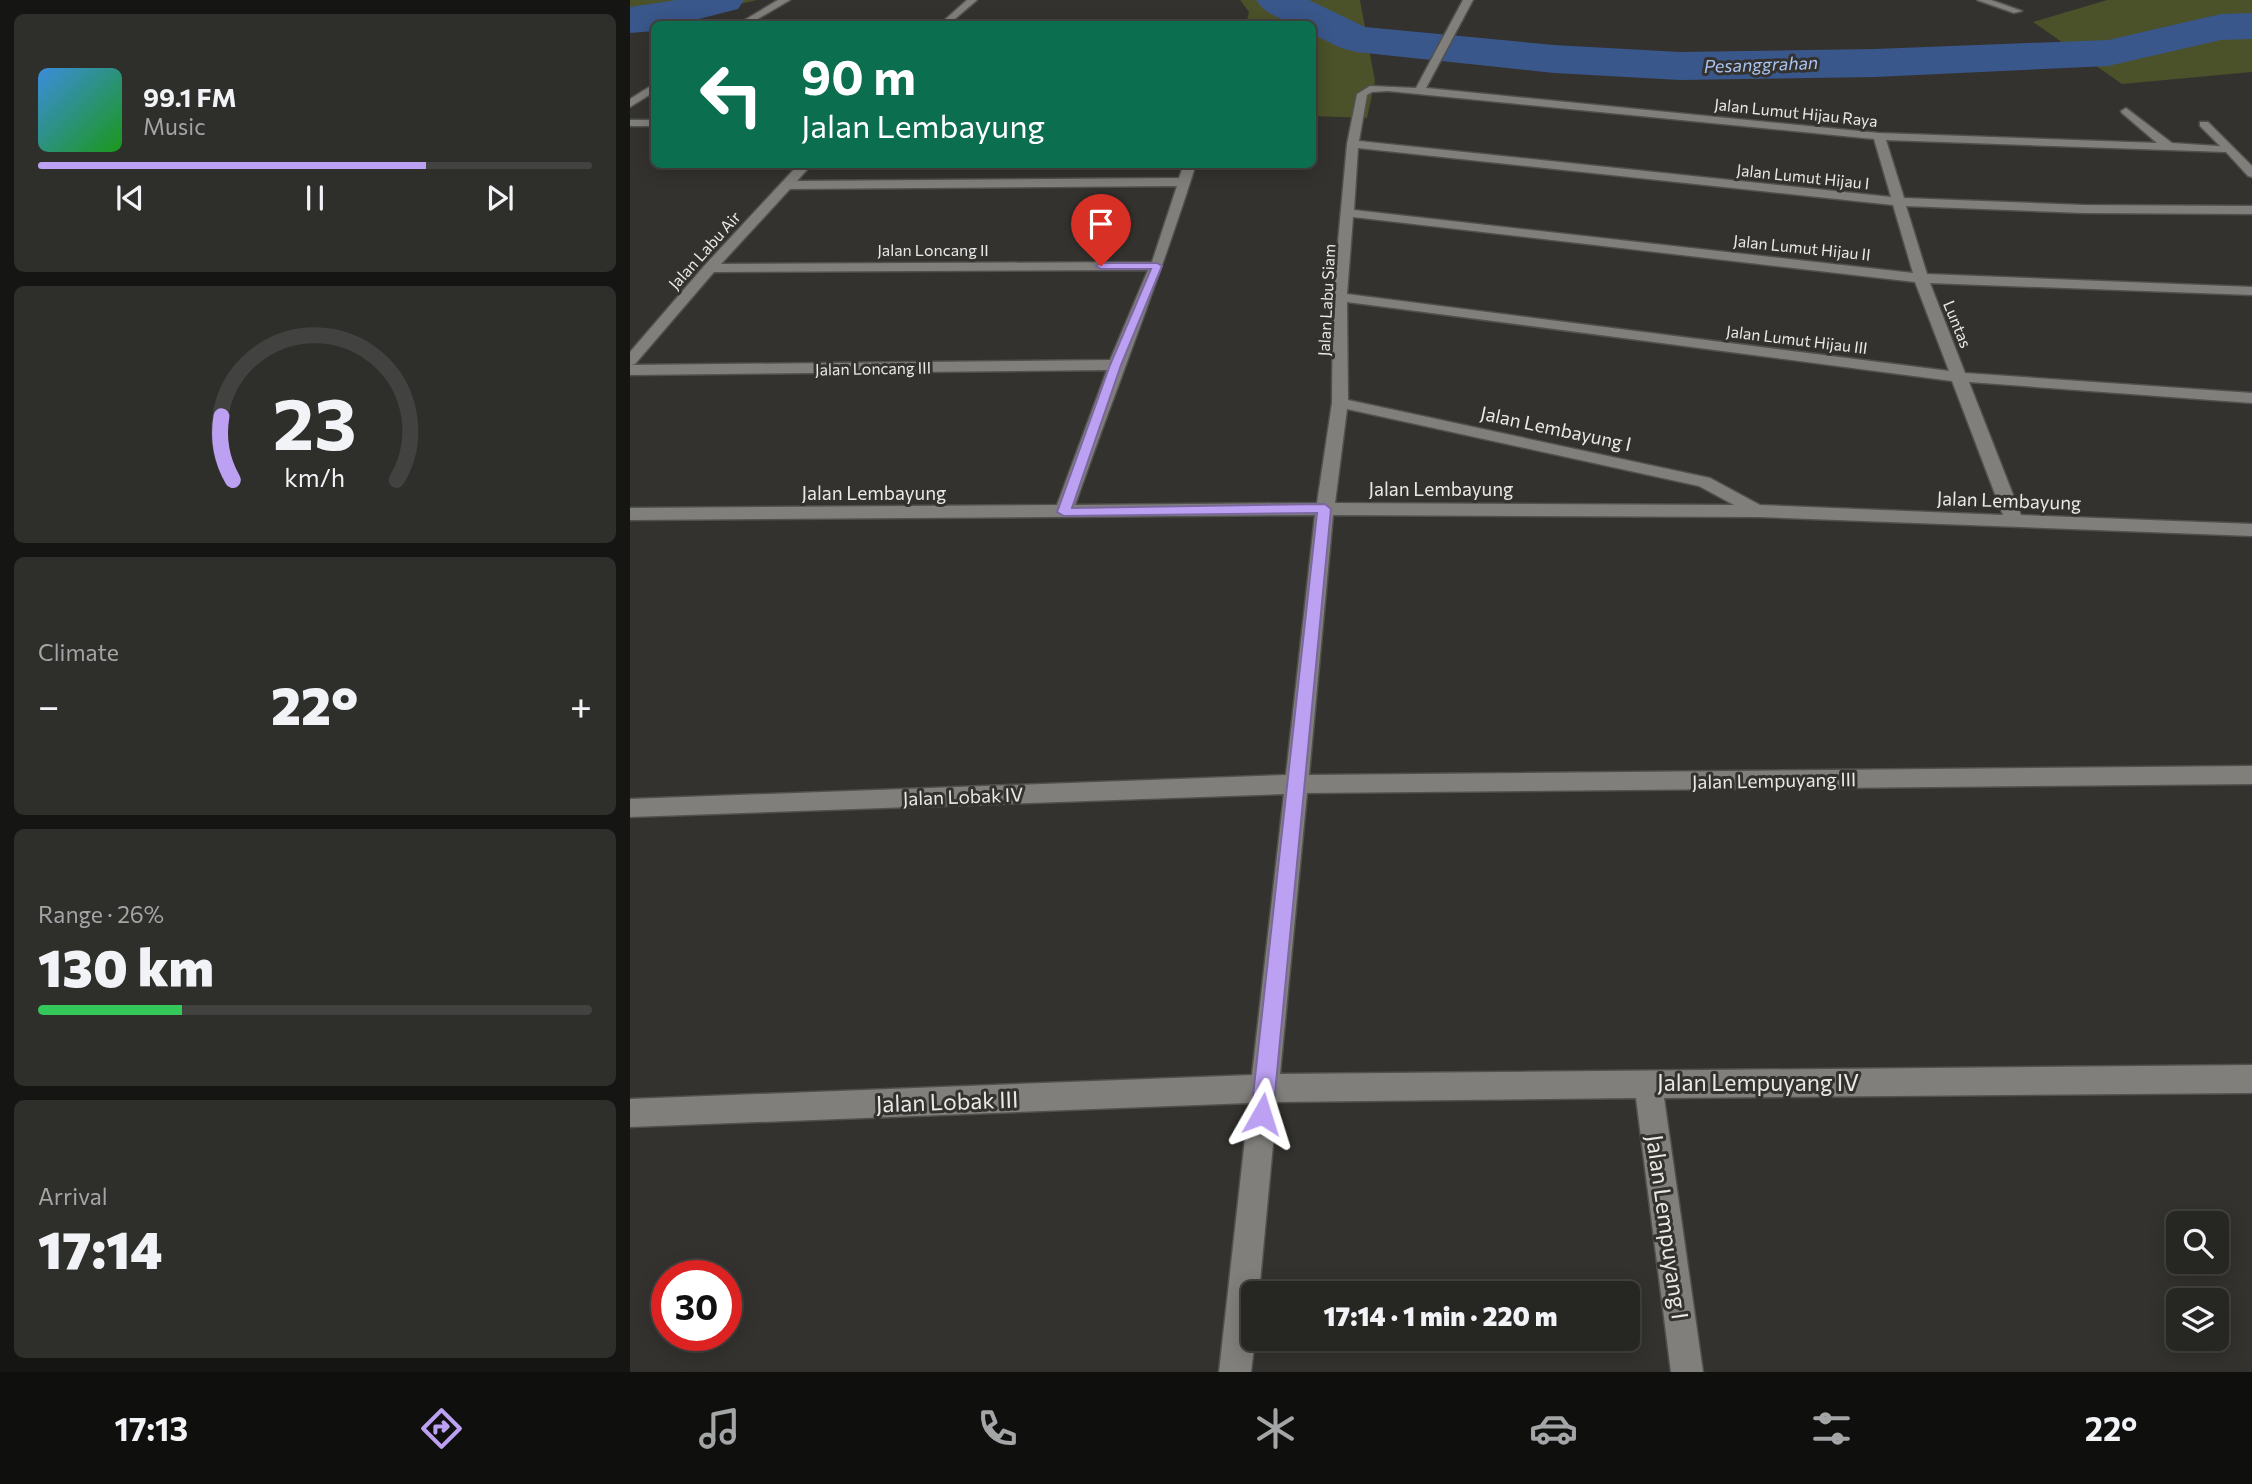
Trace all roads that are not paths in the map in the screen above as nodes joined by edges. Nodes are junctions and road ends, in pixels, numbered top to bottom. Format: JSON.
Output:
{"nodes":[{"id":1,"x":785,"y":0,"type":"edge"},
{"id":2,"x":972,"y":0,"type":"edge"},
{"id":3,"x":1468,"y":0,"type":"edge"},
{"id":4,"x":1982,"y":0,"type":"edge"},
{"id":5,"x":2017,"y":11,"type":"dead end"},
{"id":6,"x":748,"y":21,"type":"edge"},
{"id":7,"x":948,"y":21,"type":"edge"},
{"id":8,"x":651,"y":89,"type":"edge"},
{"id":9,"x":1419,"y":91,"type":"junction"},
{"id":10,"x":1362,"y":94,"type":"joint"},
{"id":11,"x":630,"y":104,"type":"edge"},
{"id":12,"x":2126,"y":111,"type":"dead end"},
{"id":13,"x":651,"y":122,"type":"edge"},
{"id":14,"x":630,"y":123,"type":"edge"},
{"id":15,"x":2204,"y":124,"type":"dead end"},
{"id":16,"x":1879,"y":136,"type":"junction"},
{"id":17,"x":1353,"y":144,"type":"junction"},
{"id":18,"x":2169,"y":147,"type":"junction"},
{"id":19,"x":2229,"y":149,"type":"junction"},
{"id":20,"x":803,"y":168,"type":"edge"},
{"id":21,"x":1189,"y":168,"type":"edge"},
{"id":22,"x":2252,"y":173,"type":"edge"},
{"id":23,"x":1185,"y":182,"type":"junction"},
{"id":24,"x":788,"y":185,"type":"junction"},
{"id":25,"x":1898,"y":202,"type":"junction"},
{"id":26,"x":2252,"y":210,"type":"edge"},
{"id":27,"x":1349,"y":214,"type":"junction"},
{"id":28,"x":1157,"y":266,"type":"junction"},
{"id":29,"x":710,"y":268,"type":"junction"},
{"id":30,"x":1921,"y":278,"type":"junction"},
{"id":31,"x":2252,"y":291,"type":"edge"},
{"id":32,"x":1340,"y":297,"type":"junction"},
{"id":33,"x":630,"y":361,"type":"edge"},
{"id":34,"x":1116,"y":365,"type":"junction"},
{"id":35,"x":630,"y":370,"type":"edge"},
{"id":36,"x":1960,"y":377,"type":"junction"},
{"id":37,"x":2252,"y":398,"type":"edge"},
{"id":38,"x":1340,"y":403,"type":"junction"},
{"id":39,"x":1325,"y":509,"type":"junction"},
{"id":40,"x":1759,"y":511,"type":"junction"},
{"id":41,"x":1064,"y":512,"type":"junction"},
{"id":42,"x":630,"y":514,"type":"edge"},
{"id":43,"x":2014,"y":521,"type":"junction"},
{"id":44,"x":2252,"y":530,"type":"edge"},
{"id":45,"x":2252,"y":775,"type":"edge"},
{"id":46,"x":1296,"y":784,"type":"junction"},
{"id":47,"x":630,"y":808,"type":"edge"},
{"id":48,"x":2252,"y":1079,"type":"edge"},
{"id":49,"x":1648,"y":1083,"type":"junction"},
{"id":50,"x":1265,"y":1088,"type":"junction"},
{"id":51,"x":630,"y":1113,"type":"edge"},
{"id":52,"x":1235,"y":1372,"type":"edge"},
{"id":53,"x":1687,"y":1372,"type":"edge"}],
"edges":[{"from":1,"to":6,"type":"street"},
{"from":2,"to":7,"type":"street"},
{"from":3,"to":9,"type":"street"},
{"from":4,"to":5,"type":"street"},
{"from":8,"to":11,"type":"street"},
{"from":9,"to":10,"type":"street","name":"Jalan Lumut Hijau Raya"},
{"from":9,"to":16,"type":"street","name":"Jalan Lumut Hijau Raya"},
{"from":10,"to":17,"type":"street","name":"Jalan Labu Siam"},
{"from":12,"to":18,"type":"street"},
{"from":13,"to":14,"type":"street"},
{"from":15,"to":19,"type":"street"},
{"from":16,"to":18,"type":"street","name":"Jalan Lumut Hijau Raya"},
{"from":16,"to":25,"type":"street","name":"Luntas"},
{"from":17,"to":25,"type":"street","name":"Jalan Lumut Hijau I"},
{"from":17,"to":27,"type":"street","name":"Jalan Labu Siam"},
{"from":18,"to":19,"type":"street","name":"Jalan Lumut Hijau Raya"},
{"from":19,"to":22,"type":"street"},
{"from":20,"to":24,"type":"street","name":"Jalan Labu Air"},
{"from":21,"to":23,"type":"street"},
{"from":23,"to":24,"type":"street"},
{"from":23,"to":28,"type":"street"},
{"from":24,"to":29,"type":"street","name":"Jalan Labu Air"},
{"from":25,"to":26,"type":"street","name":"Jalan Lumut Hijau I"},
{"from":25,"to":30,"type":"street","name":"Luntas"},
{"from":27,"to":30,"type":"street","name":"Jalan Lumut Hijau II"},
{"from":27,"to":32,"type":"street","name":"Jalan Labu Siam"},
{"from":28,"to":29,"type":"street","name":"Jalan Loncang II"},
{"from":28,"to":34,"type":"street"},
{"from":29,"to":33,"type":"street","name":"Jalan Labu Air"},
{"from":30,"to":31,"type":"street","name":"Jalan Lumut Hijau II"},
{"from":30,"to":36,"type":"street","name":"Luntas"},
{"from":32,"to":36,"type":"street","name":"Jalan Lumut Hijau III"},
{"from":32,"to":38,"type":"street","name":"Jalan Labu Siam"},
{"from":34,"to":35,"type":"street","name":"Jalan Loncang III"},
{"from":34,"to":41,"type":"street"},
{"from":36,"to":37,"type":"street","name":"Jalan Lumut Hijau III"},
{"from":36,"to":43,"type":"street","name":"Luntas"},
{"from":38,"to":39,"type":"street","name":"Jalan Labu Siam"},
{"from":38,"to":40,"type":"street","name":"Jalan Lembayung I"},
{"from":39,"to":40,"type":"street","name":"Jalan Lembayung"},
{"from":39,"to":41,"type":"street","name":"Jalan Lembayung"},
{"from":39,"to":46,"type":"street","name":"Jalan Labu Siam"},
{"from":40,"to":43,"type":"street","name":"Jalan Lembayung"},
{"from":41,"to":42,"type":"street","name":"Jalan Lembayung"},
{"from":43,"to":44,"type":"street","name":"Jalan Lembayung"},
{"from":45,"to":46,"type":"street","name":"Jalan Lempuyang III"},
{"from":46,"to":47,"type":"street","name":"Jalan Lobak IV"},
{"from":46,"to":50,"type":"street","name":"Jalan Labu Siam"},
{"from":48,"to":49,"type":"street","name":"Jalan Lempuyang IV"},
{"from":49,"to":50,"type":"street","name":"Jalan Lempuyang IV"},
{"from":49,"to":53,"type":"street","name":"Jalan Lempuyang I"},
{"from":50,"to":51,"type":"street","name":"Jalan Lobak III"},
{"from":50,"to":52,"type":"street","name":"Jalan Labu Siam"}]}
